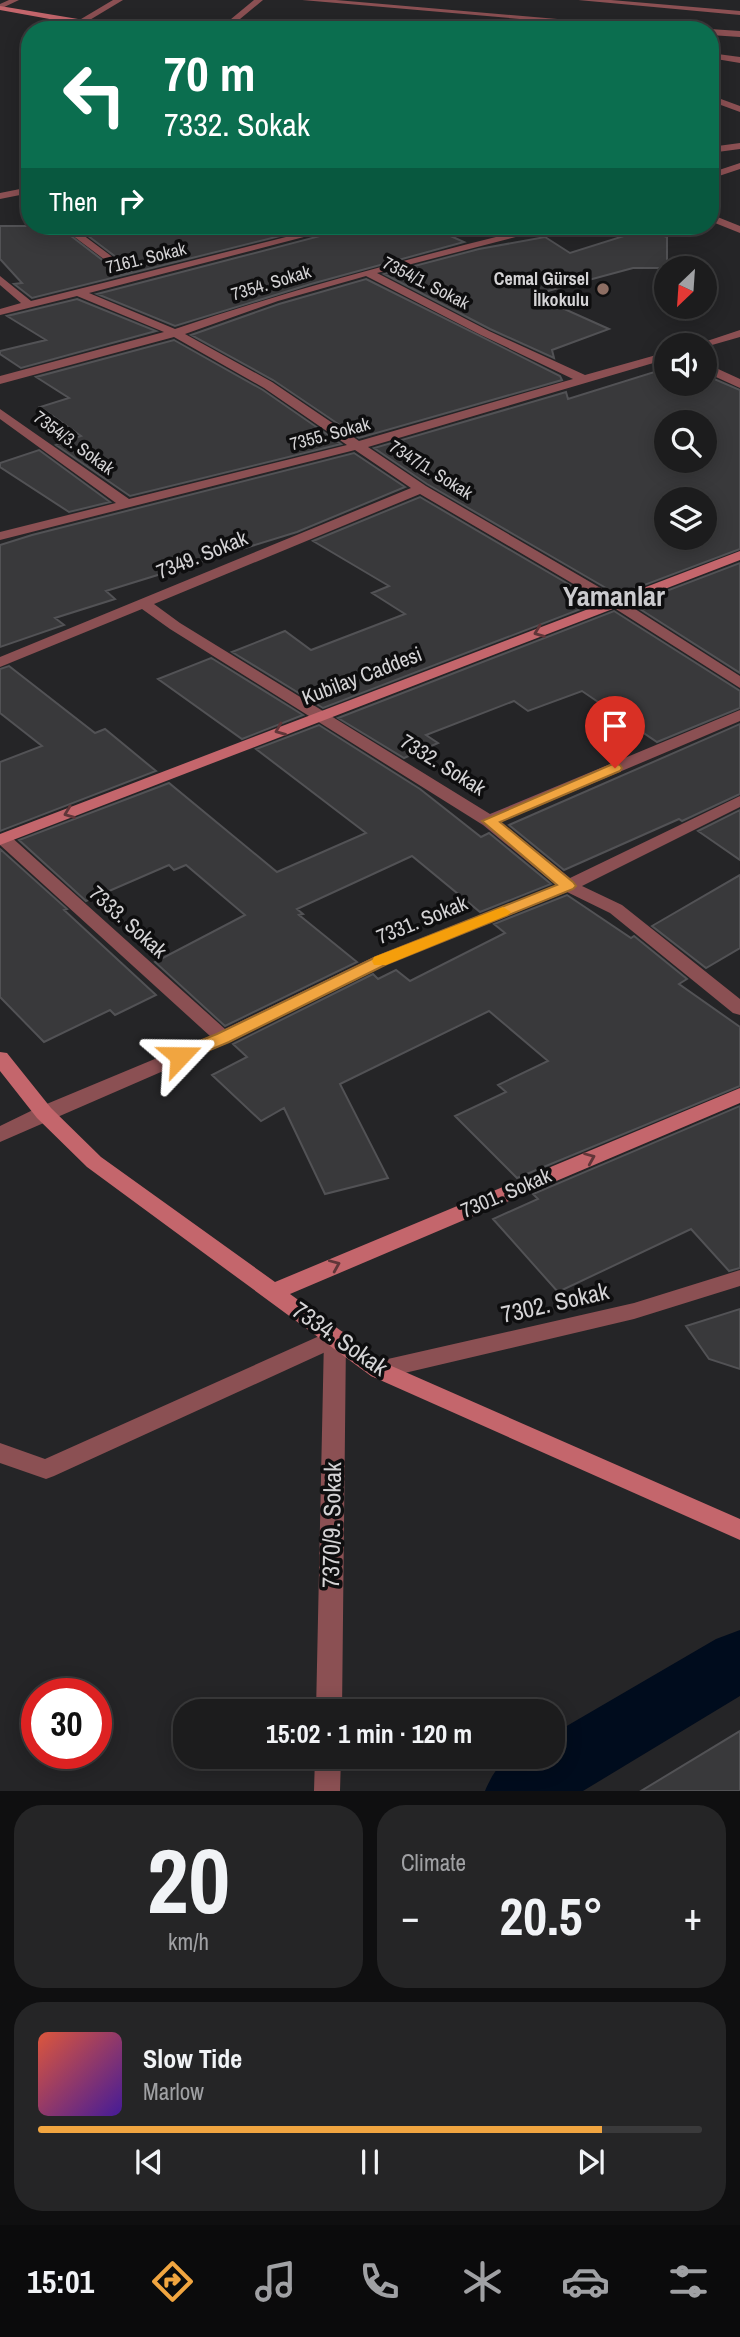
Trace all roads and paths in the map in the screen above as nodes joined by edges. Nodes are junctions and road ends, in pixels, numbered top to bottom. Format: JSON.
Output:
{"nodes":[{"id":1,"x":15,"y":0,"type":"edge"},
{"id":2,"x":119,"y":0,"type":"edge"},
{"id":3,"x":260,"y":0,"type":"edge"},
{"id":4,"x":306,"y":0,"type":"edge"},
{"id":5,"x":389,"y":0,"type":"edge"},
{"id":6,"x":582,"y":0,"type":"edge"},
{"id":7,"x":631,"y":2,"type":"edge"},
{"id":8,"x":0,"y":7,"type":"edge"},
{"id":9,"x":381,"y":7,"type":"junction"},
{"id":10,"x":619,"y":10,"type":"dead end"},
{"id":11,"x":740,"y":13,"type":"edge"},
{"id":12,"x":609,"y":17,"type":"dead end"},
{"id":13,"x":75,"y":21,"type":"edge"},
{"id":14,"x":82,"y":21,"type":"edge"},
{"id":15,"x":233,"y":21,"type":"edge"},
{"id":16,"x":533,"y":21,"type":"edge"},
{"id":17,"x":605,"y":21,"type":"edge"},
{"id":18,"x":719,"y":33,"type":"edge"},
{"id":19,"x":740,"y":34,"type":"edge"},
{"id":20,"x":719,"y":56,"type":"edge"},
{"id":21,"x":740,"y":60,"type":"edge"},
{"id":22,"x":719,"y":101,"type":"edge"},
{"id":23,"x":740,"y":109,"type":"edge"},
{"id":24,"x":740,"y":146,"type":"edge"},
{"id":25,"x":719,"y":149,"type":"edge"},
{"id":26,"x":740,"y":166,"type":"edge"},
{"id":27,"x":719,"y":173,"type":"edge"},
{"id":28,"x":21,"y":192,"type":"edge"},
{"id":29,"x":0,"y":197,"type":"edge"},
{"id":30,"x":719,"y":221,"type":"edge"},
{"id":31,"x":740,"y":230,"type":"edge"},
{"id":32,"x":77,"y":235,"type":"edge"},
{"id":33,"x":305,"y":235,"type":"edge"},
{"id":34,"x":517,"y":235,"type":"edge"},
{"id":35,"x":125,"y":270,"type":"dead end"},
{"id":36,"x":367,"y":272,"type":"junction"},
{"id":37,"x":0,"y":279,"type":"edge"},
{"id":38,"x":78,"y":292,"type":"junction"},
{"id":39,"x":30,"y":306,"type":"junction"},
{"id":40,"x":0,"y":312,"type":"edge"},
{"id":41,"x":175,"y":332,"type":"junction"},
{"id":42,"x":740,"y":333,"type":"edge"},
{"id":43,"x":717,"y":340,"type":"edge"},
{"id":44,"x":654,"y":359,"type":"edge"},
{"id":45,"x":717,"y":373,"type":"edge"},
{"id":46,"x":583,"y":379,"type":"junction"},
{"id":47,"x":0,"y":380,"type":"edge"},
{"id":48,"x":740,"y":384,"type":"edge"},
{"id":49,"x":0,"y":413,"type":"edge"},
{"id":50,"x":357,"y":446,"type":"junction"},
{"id":51,"x":421,"y":489,"type":"junction"},
{"id":52,"x":127,"y":504,"type":"junction"},
{"id":53,"x":0,"y":536,"type":"edge"},
{"id":54,"x":740,"y":555,"type":"edge"},
{"id":55,"x":142,"y":602,"type":"junction"},
{"id":56,"x":616,"y":603,"type":"junction"},
{"id":57,"x":0,"y":662,"type":"edge"},
{"id":58,"x":740,"y":683,"type":"edge"},
{"id":59,"x":318,"y":715,"type":"junction"},
{"id":60,"x":740,"y":715,"type":"edge"},
{"id":61,"x":740,"y":802,"type":"edge"},
{"id":62,"x":489,"y":821,"type":"junction"},
{"id":63,"x":2,"y":839,"type":"edge"},
{"id":64,"x":568,"y":886,"type":"junction"},
{"id":65,"x":740,"y":1009,"type":"edge"},
{"id":66,"x":223,"y":1038,"type":"junction"},
{"id":67,"x":0,"y":1058,"type":"edge"},
{"id":68,"x":740,"y":1095,"type":"edge"},
{"id":69,"x":44,"y":1113,"type":"junction"},
{"id":70,"x":0,"y":1135,"type":"edge"},
{"id":71,"x":740,"y":1278,"type":"edge"},
{"id":72,"x":272,"y":1292,"type":"junction"},
{"id":73,"x":335,"y":1338,"type":"junction"},
{"id":74,"x":379,"y":1370,"type":"junction"},
{"id":75,"x":0,"y":1453,"type":"edge"},
{"id":76,"x":740,"y":1530,"type":"edge"},
{"id":77,"x":329,"y":1699,"type":"edge"},
{"id":78,"x":328,"y":1769,"type":"edge"},
{"id":79,"x":327,"y":1791,"type":"edge"}],
"edges":[{"from":1,"to":8,"type":"street"},
{"from":2,"to":14,"type":"street"},
{"from":3,"to":15,"type":"street"},
{"from":4,"to":9,"type":"street"},
{"from":5,"to":9,"type":"street"},
{"from":6,"to":7,"type":"street"},
{"from":7,"to":10,"type":"street"},
{"from":7,"to":11,"type":"street"},
{"from":8,"to":13,"type":"street"},
{"from":9,"to":16,"type":"street"},
{"from":12,"to":17,"type":"street"},
{"from":18,"to":19,"type":"street"},
{"from":20,"to":21,"type":"street"},
{"from":22,"to":23,"type":"street"},
{"from":24,"to":25,"type":"street"},
{"from":26,"to":27,"type":"street"},
{"from":28,"to":29,"type":"street"},
{"from":30,"to":31,"type":"street"},
{"from":32,"to":35,"type":"street"},
{"from":33,"to":38,"type":"street","name":"7161. Sokak"},
{"from":34,"to":36,"type":"street","name":"7354. Sokak"},
{"from":36,"to":41,"type":"street","name":"7354. Sokak"},
{"from":36,"to":46,"type":"street","name":"7354/1. Sokak"},
{"from":37,"to":39,"type":"street"},
{"from":38,"to":39,"type":"street","name":"7161. Sokak"},
{"from":38,"to":41,"type":"street","name":"7347/1. Sokak"},
{"from":39,"to":40,"type":"street","name":"7161. Sokak"},
{"from":41,"to":47,"type":"street","name":"7354. Sokak"},
{"from":41,"to":50,"type":"street","name":"7347/1. Sokak"},
{"from":42,"to":43,"type":"street"},
{"from":44,"to":46,"type":"street","name":"7355. Sokak"},
{"from":45,"to":48,"type":"street"},
{"from":46,"to":50,"type":"street","name":"7355. Sokak"},
{"from":49,"to":52,"type":"street","name":"7354/3. Sokak"},
{"from":50,"to":51,"type":"street","name":"7347/1. Sokak"},
{"from":50,"to":52,"type":"street","name":"7355. Sokak"},
{"from":51,"to":55,"type":"street","name":"7349. Sokak"},
{"from":51,"to":56,"type":"street","name":"7347/1. Sokak"},
{"from":52,"to":53,"type":"street","name":"7355. Sokak"},
{"from":54,"to":56,"type":"street","name":"Kubilay Caddesi"},
{"from":55,"to":57,"type":"street","name":"7349. Sokak"},
{"from":55,"to":59,"type":"street","name":"7332. Sokak"},
{"from":56,"to":58,"type":"street","name":"7347/1. Sokak"},
{"from":56,"to":59,"type":"street","name":"Kubilay Caddesi","one_way":true},
{"from":59,"to":62,"type":"street","name":"7332. Sokak"},
{"from":59,"to":63,"type":"street","name":"Kubilay Caddesi","one_way":true},
{"from":60,"to":62,"type":"street"},
{"from":61,"to":64,"type":"street","name":"7331. Sokak"},
{"from":62,"to":64,"type":"street","name":"7332. Sokak"},
{"from":63,"to":66,"type":"street","name":"7333. Sokak"},
{"from":64,"to":65,"type":"street","name":"7332. Sokak"},
{"from":64,"to":66,"type":"street","name":"7331. Sokak"},
{"from":66,"to":69,"type":"street","name":"7331. Sokak"},
{"from":67,"to":69,"type":"street","name":"7334. Sokak"},
{"from":72,"to":68,"type":"street","name":"7301. Sokak","one_way":true},
{"from":69,"to":70,"type":"street","name":"7331. Sokak"},
{"from":69,"to":72,"type":"street","name":"7334. Sokak"},
{"from":71,"to":74,"type":"street","name":"7302. Sokak"},
{"from":72,"to":73,"type":"street","name":"7334. Sokak"},
{"from":73,"to":74,"type":"street","name":"7334. Sokak"},
{"from":73,"to":75,"type":"street"},
{"from":73,"to":77,"type":"street","name":"7370/9. Sokak"},
{"from":74,"to":76,"type":"street","name":"7334. Sokak"},
{"from":78,"to":79,"type":"street"}]}
